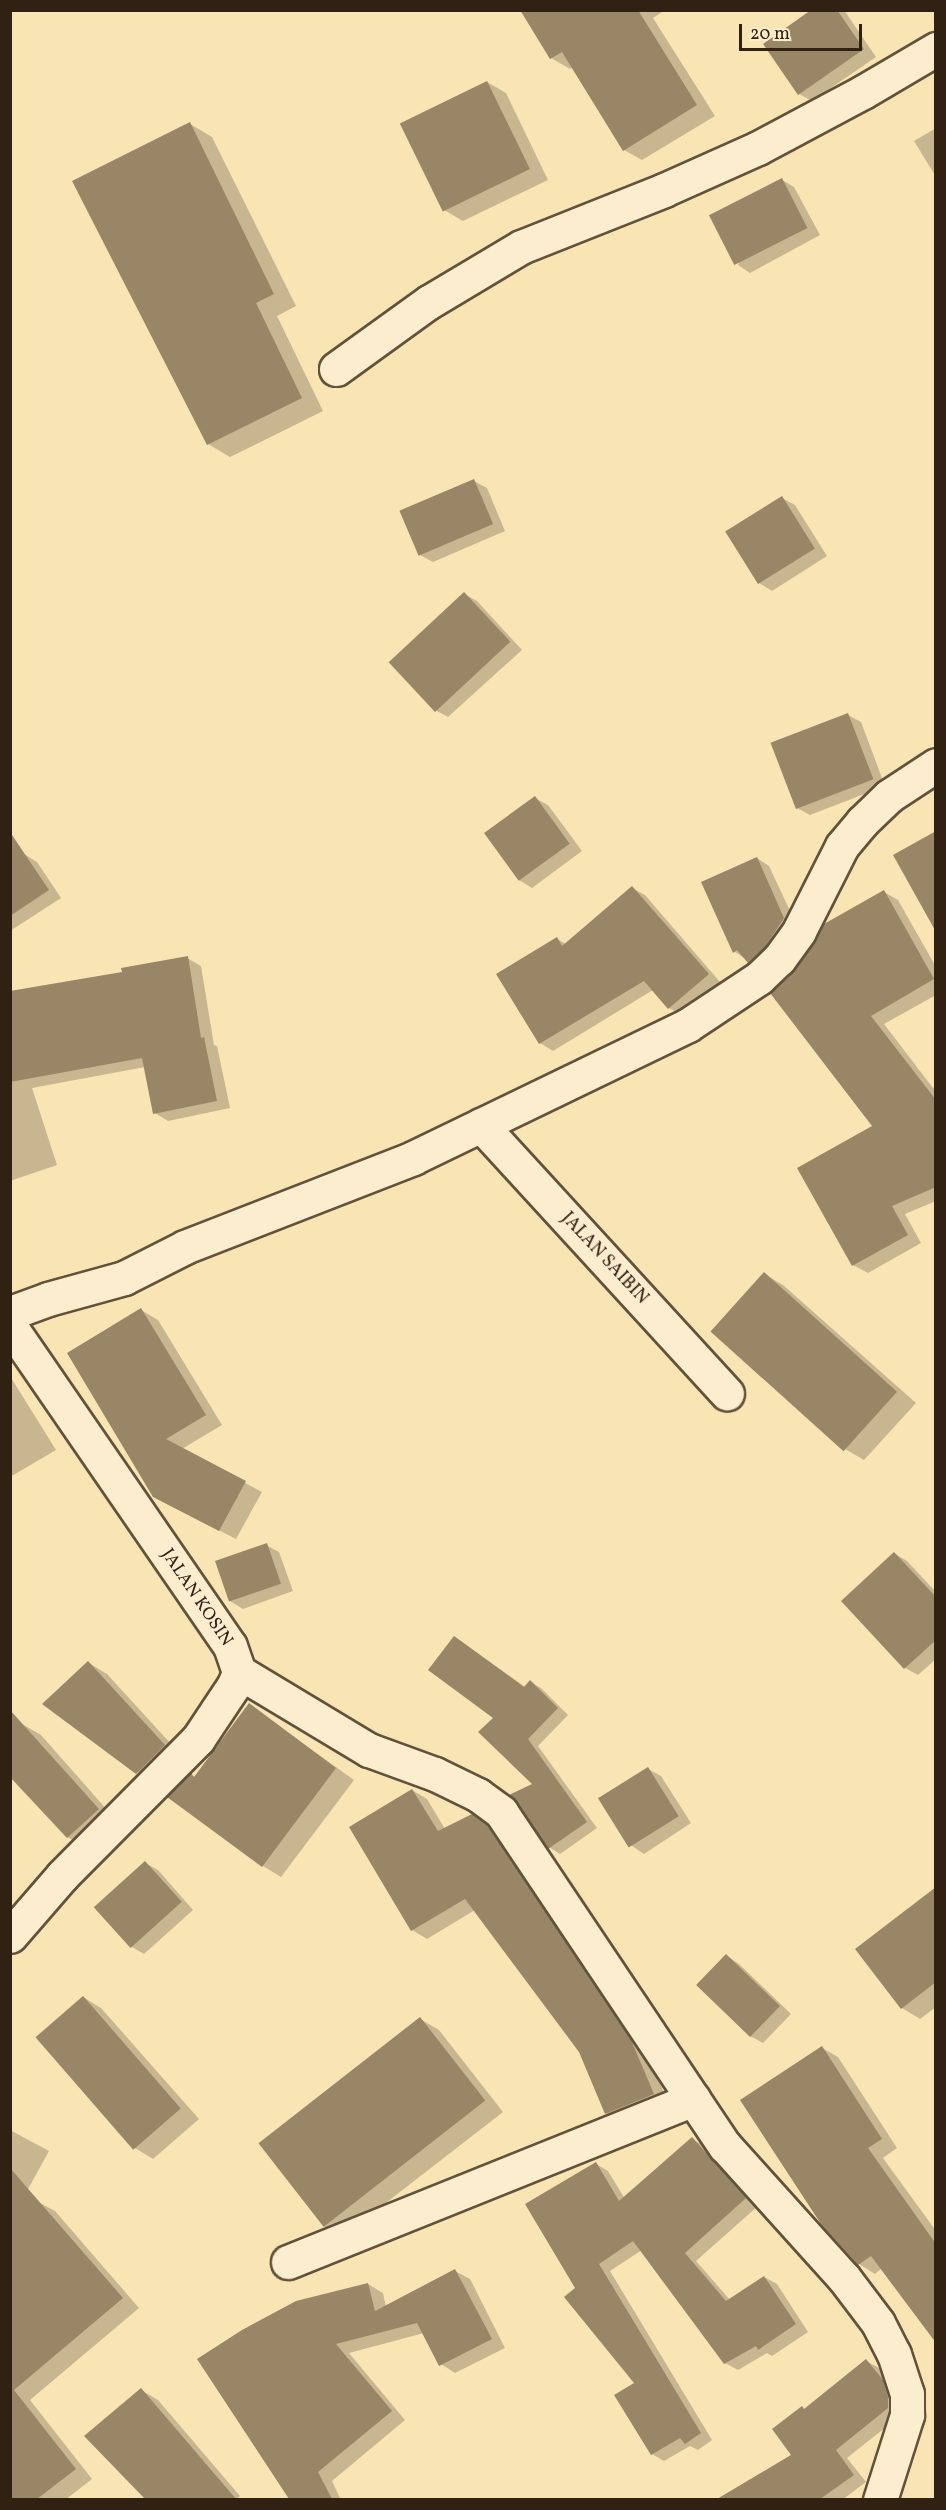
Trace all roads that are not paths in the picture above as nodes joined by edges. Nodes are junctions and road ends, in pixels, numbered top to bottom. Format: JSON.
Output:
{"nodes":[{"id":1,"x":936,"y":49,"type":"edge"},
{"id":2,"x":336,"y":369,"type":"dead end"},
{"id":3,"x":936,"y":765,"type":"edge"},
{"id":4,"x":481,"y":1125,"type":"junction"},
{"id":5,"x":10,"y":1313,"type":"edge"},
{"id":6,"x":10,"y":1326,"type":"edge"},
{"id":7,"x":727,"y":1393,"type":"dead end"},
{"id":8,"x":239,"y":1672,"type":"junction"},
{"id":9,"x":10,"y":1936,"type":"edge"},
{"id":10,"x":694,"y":2099,"type":"junction"},
{"id":11,"x":288,"y":2262,"type":"dead end"},
{"id":12,"x":880,"y":2499,"type":"edge"}],
"edges":[{"from":1,"to":2,"type":"street"},
{"from":3,"to":4,"type":"street"},
{"from":4,"to":5,"type":"street"},
{"from":4,"to":7,"type":"street","name":"JALAN SAIBIN"},
{"from":6,"to":8,"type":"street","name":"JALAN KOSIN"},
{"from":8,"to":9,"type":"street"},
{"from":8,"to":10,"type":"street"},
{"from":10,"to":11,"type":"street"},
{"from":10,"to":12,"type":"street"}]}
